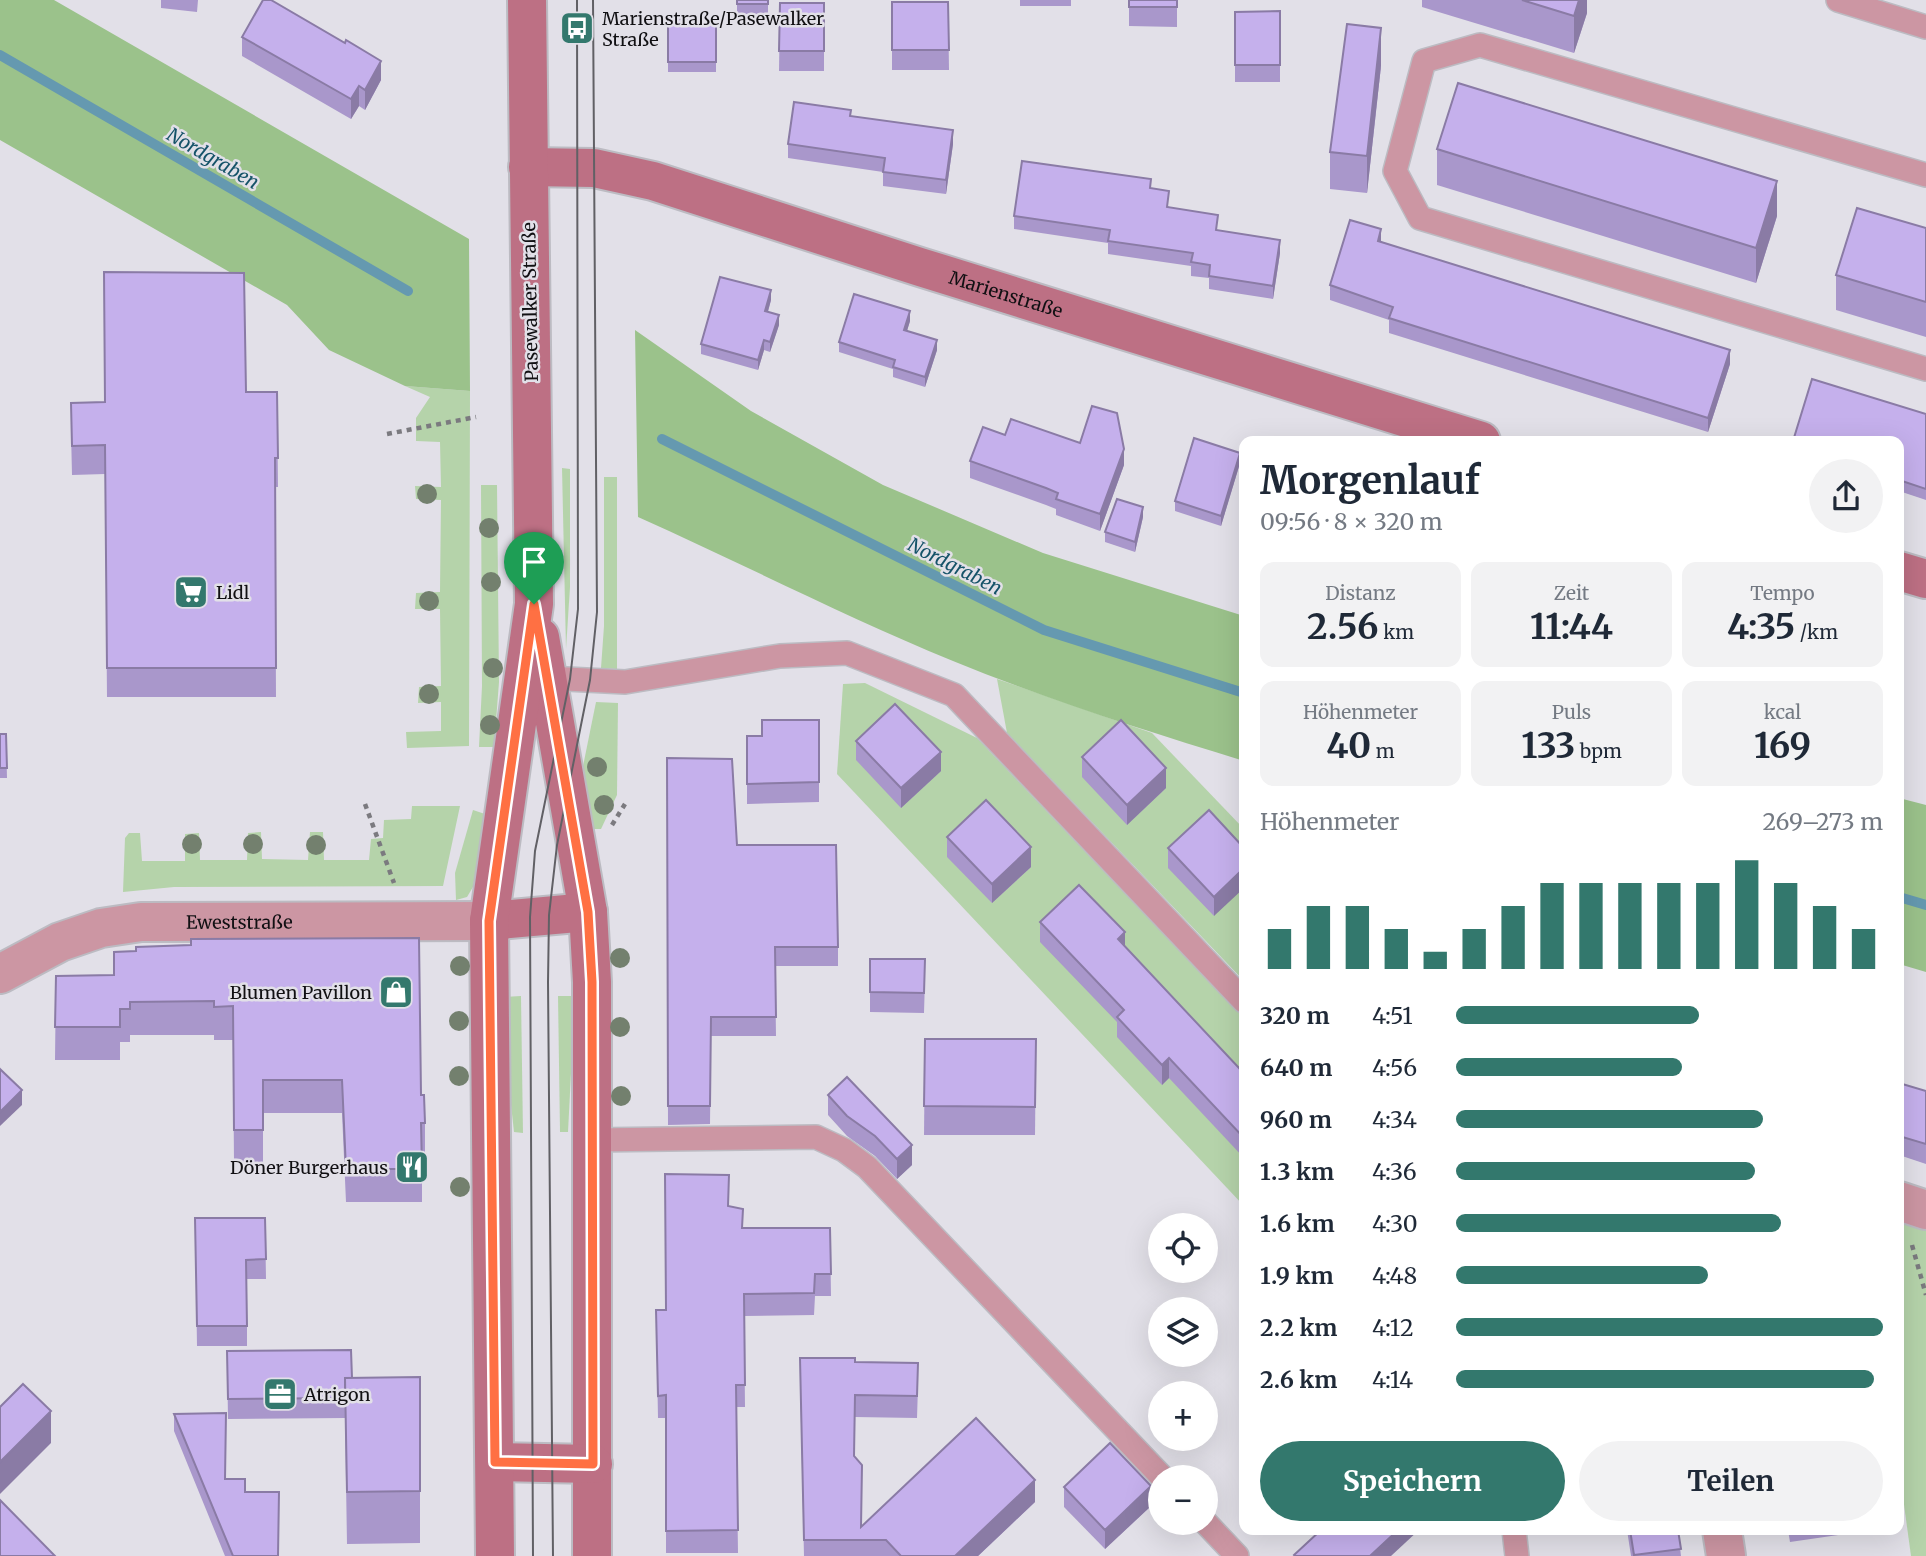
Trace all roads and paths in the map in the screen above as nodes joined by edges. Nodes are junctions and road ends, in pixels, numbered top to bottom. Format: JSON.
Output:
{"nodes":[{"id":1,"x":527,"y":0,"type":"edge"},
{"id":2,"x":1838,"y":0,"type":"edge"},
{"id":3,"x":1926,"y":27,"type":"edge"},
{"id":4,"x":528,"y":167,"type":"junction"},
{"id":5,"x":1926,"y":175,"type":"edge"},
{"id":6,"x":1926,"y":369,"type":"edge"},
{"id":7,"x":476,"y":417,"type":"dead end"},
{"id":8,"x":387,"y":434,"type":"dead end"},
{"id":9,"x":1464,"y":436,"type":"edge"},
{"id":10,"x":1904,"y":572,"type":"edge"},
{"id":11,"x":1926,"y":579,"type":"edge"},
{"id":12,"x":534,"y":604,"type":"junction"},
{"id":13,"x":547,"y":678,"type":"junction"},
{"id":14,"x":365,"y":804,"type":"dead end"},
{"id":15,"x":625,"y":804,"type":"dead end"},
{"id":16,"x":619,"y":814,"type":"dead end"},
{"id":17,"x":396,"y":890,"type":"dead end"},
{"id":18,"x":588,"y":912,"type":"junction"},
{"id":19,"x":489,"y":921,"type":"junction"},
{"id":20,"x":0,"y":974,"type":"edge"},
{"id":21,"x":1239,"y":996,"type":"edge"},
{"id":22,"x":593,"y":1140,"type":"junction"},
{"id":23,"x":1904,"y":1203,"type":"edge"},
{"id":24,"x":1926,"y":1210,"type":"edge"},
{"id":25,"x":495,"y":1462,"type":"junction"},
{"id":26,"x":593,"y":1464,"type":"junction"},
{"id":27,"x":1151,"y":1465,"type":"edge"},
{"id":28,"x":1217,"y":1535,"type":"edge"},
{"id":29,"x":1515,"y":1535,"type":"edge"},
{"id":30,"x":1723,"y":1535,"type":"edge"},
{"id":31,"x":495,"y":1556,"type":"edge"},
{"id":32,"x":592,"y":1556,"type":"edge"},
{"id":33,"x":1237,"y":1556,"type":"edge"},
{"id":34,"x":1517,"y":1556,"type":"edge"},
{"id":35,"x":1726,"y":1556,"type":"edge"}],
"edges":[{"from":1,"to":4,"type":"main road","name":"Pasewalker Straße"},
{"from":2,"to":3,"type":"lane"},
{"from":4,"to":9,"type":"main road","name":"Marienstraße"},
{"from":4,"to":12,"type":"main road","name":"Pasewalker Straße"},
{"from":5,"to":6,"type":"lane"},
{"from":7,"to":8,"type":"path"},
{"from":10,"to":11,"type":"main road"},
{"from":12,"to":13,"type":"main road","name":"Pasewalker Straße"},
{"from":12,"to":19,"type":"main road","name":"Pasewalker Straße"},
{"from":13,"to":18,"type":"main road","name":"Pasewalker Straße"},
{"from":13,"to":21,"type":"lane"},
{"from":14,"to":17,"type":"path"},
{"from":15,"to":16,"type":"path"},
{"from":18,"to":19,"type":"main road"},
{"from":18,"to":22,"type":"main road","name":"Pasewalker Straße"},
{"from":19,"to":20,"type":"street","name":"Eweststraße"},
{"from":19,"to":25,"type":"main road","name":"Pasewalker Straße"},
{"from":22,"to":26,"type":"main road","name":"Pasewalker Straße"},
{"from":22,"to":27,"type":"lane"},
{"from":23,"to":24,"type":"street"},
{"from":25,"to":26,"type":"main road"},
{"from":25,"to":31,"type":"main road","name":"Pasewalker Straße"},
{"from":26,"to":32,"type":"main road","name":"Pasewalker Straße"},
{"from":28,"to":33,"type":"lane"},
{"from":29,"to":34,"type":"lane"},
{"from":30,"to":35,"type":"street"}]}
